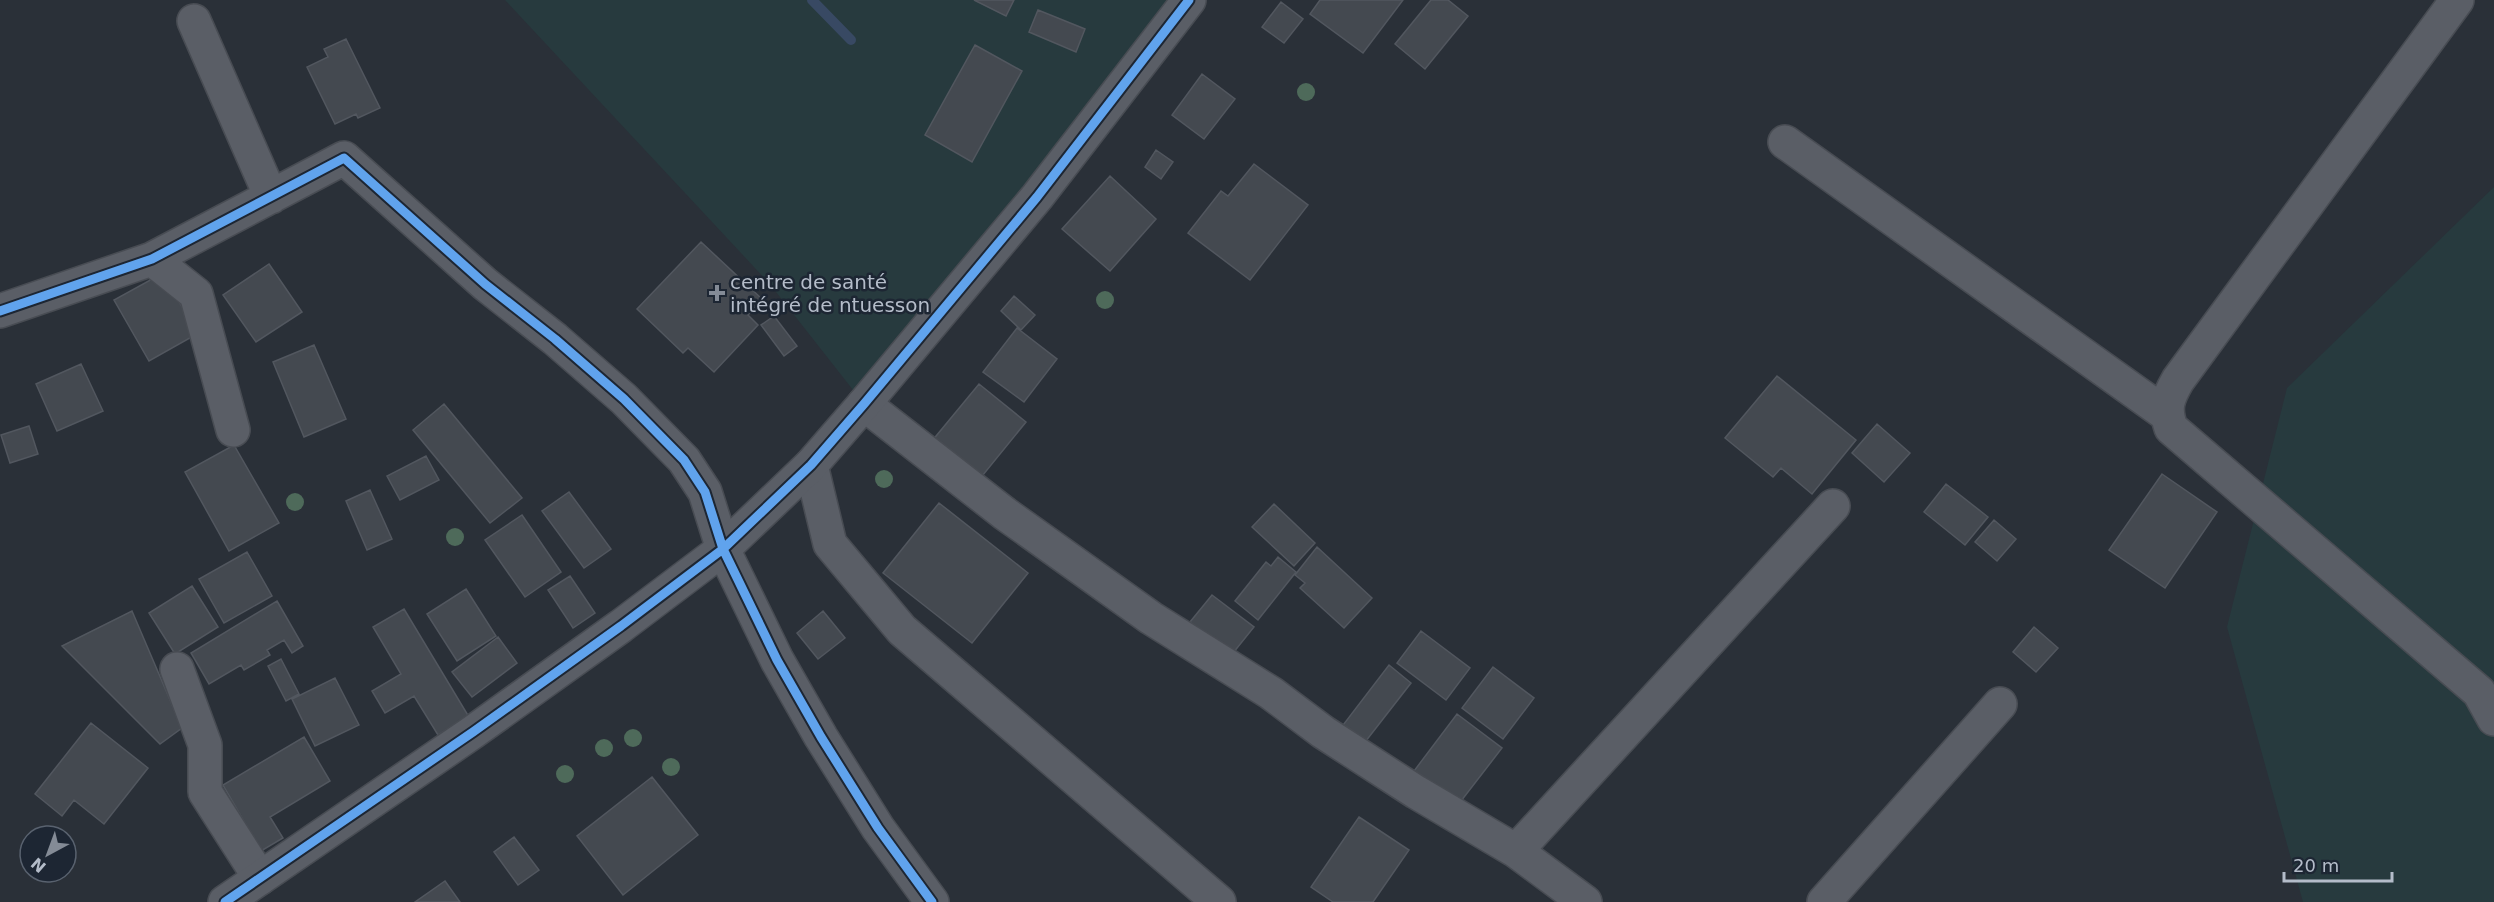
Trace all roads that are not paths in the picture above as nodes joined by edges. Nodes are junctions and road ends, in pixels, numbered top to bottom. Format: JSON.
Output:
{"nodes":[{"id":1,"x":1189,"y":0,"type":"edge"},
{"id":2,"x":2457,"y":0,"type":"edge"},
{"id":3,"x":194,"y":21,"type":"dead end"},
{"id":4,"x":1785,"y":142,"type":"dead end"},
{"id":5,"x":271,"y":197,"type":"junction"},
{"id":6,"x":152,"y":259,"type":"junction"},
{"id":7,"x":0,"y":310,"type":"edge"},
{"id":8,"x":864,"y":404,"type":"junction"},
{"id":9,"x":2166,"y":414,"type":"junction"},
{"id":10,"x":233,"y":430,"type":"dead end"},
{"id":11,"x":811,"y":465,"type":"junction"},
{"id":12,"x":1833,"y":506,"type":"dead end"},
{"id":13,"x":723,"y":549,"type":"junction"},
{"id":14,"x":177,"y":669,"type":"dead end"},
{"id":15,"x":2000,"y":704,"type":"dead end"},
{"id":16,"x":2494,"y":718,"type":"edge"},
{"id":17,"x":1516,"y":851,"type":"junction"},
{"id":18,"x":260,"y":878,"type":"junction"},
{"id":19,"x":225,"y":902,"type":"edge"},
{"id":20,"x":932,"y":902,"type":"edge"},
{"id":21,"x":1219,"y":902,"type":"edge"},
{"id":22,"x":1585,"y":902,"type":"edge"},
{"id":23,"x":1824,"y":902,"type":"edge"}],
"edges":[{"from":1,"to":8,"type":"street"},
{"from":2,"to":9,"type":"street"},
{"from":3,"to":5,"type":"street"},
{"from":4,"to":9,"type":"street"},
{"from":5,"to":6,"type":"street"},
{"from":5,"to":13,"type":"street"},
{"from":6,"to":7,"type":"street"},
{"from":6,"to":10,"type":"street"},
{"from":8,"to":11,"type":"street"},
{"from":8,"to":17,"type":"street"},
{"from":9,"to":16,"type":"street"},
{"from":11,"to":13,"type":"street"},
{"from":11,"to":21,"type":"street"},
{"from":12,"to":17,"type":"street"},
{"from":13,"to":18,"type":"street"},
{"from":13,"to":20,"type":"street"},
{"from":14,"to":18,"type":"street"},
{"from":15,"to":23,"type":"street"},
{"from":17,"to":22,"type":"street"},
{"from":18,"to":19,"type":"street"}]}
